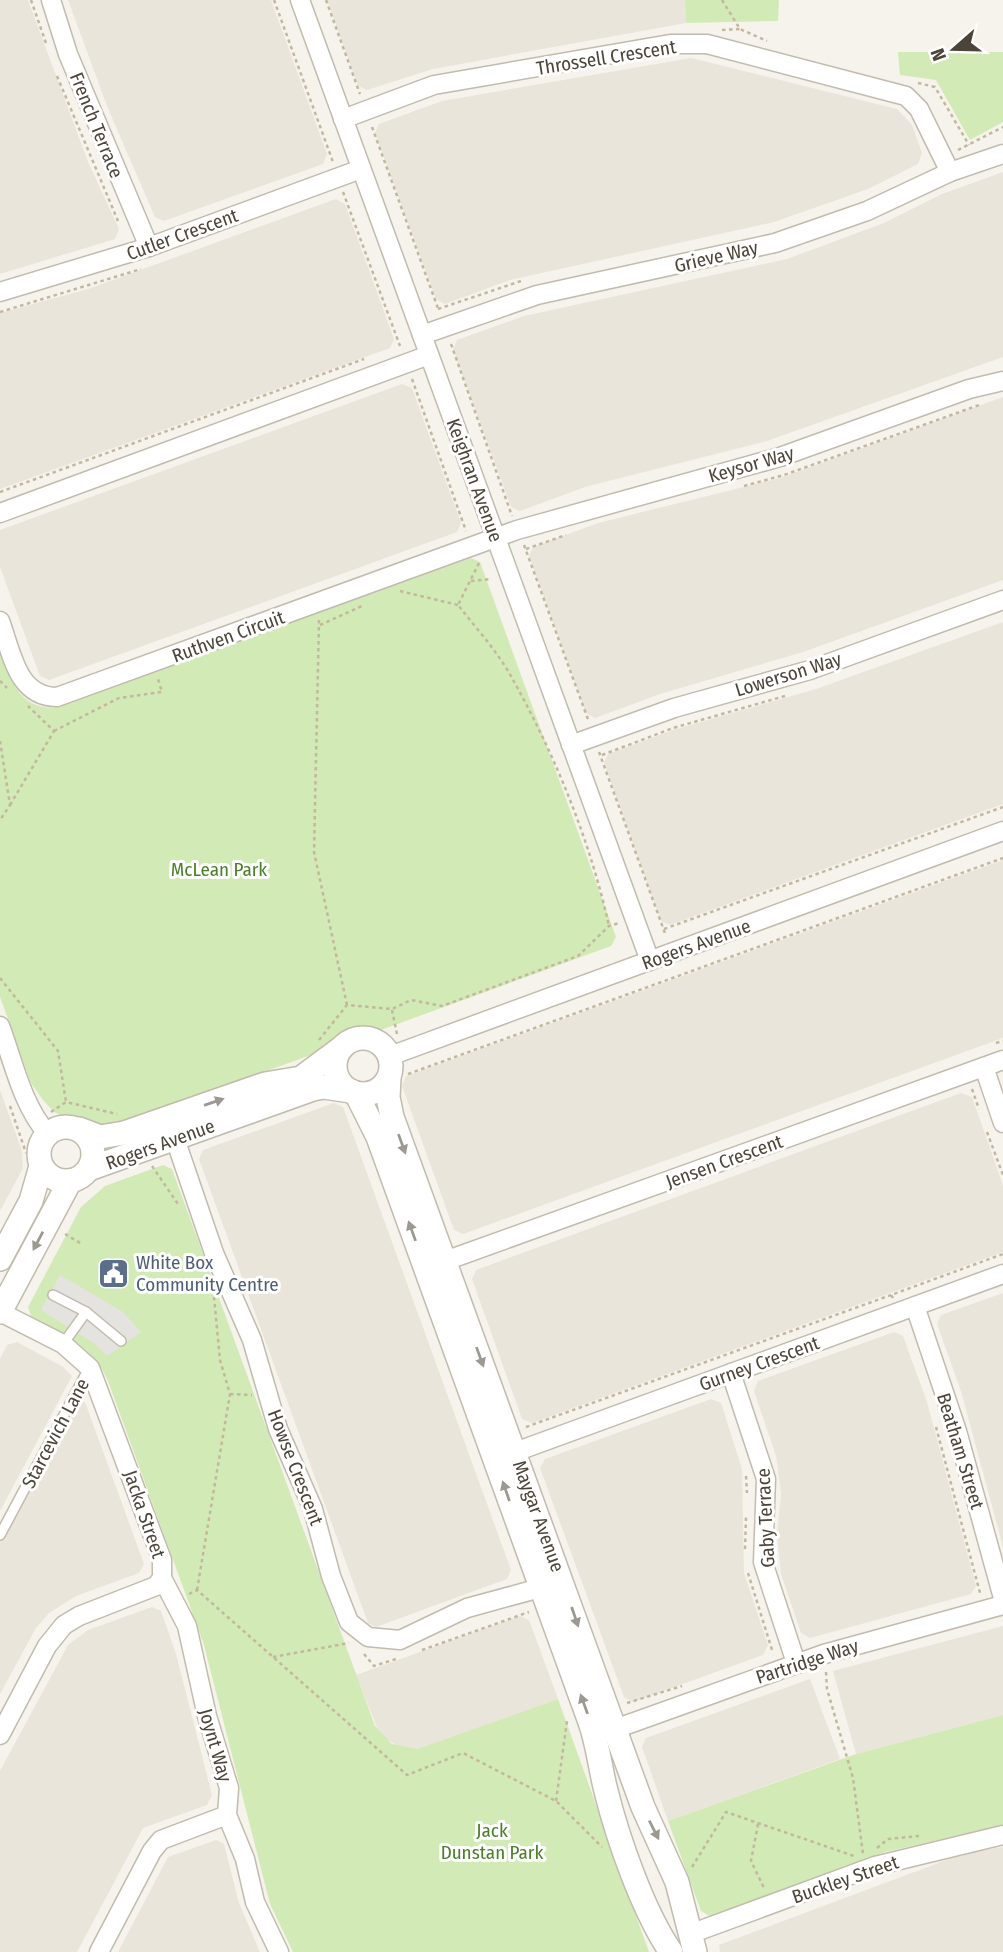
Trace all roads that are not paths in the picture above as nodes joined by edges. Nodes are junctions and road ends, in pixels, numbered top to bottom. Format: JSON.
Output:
{"nodes":[{"id":1,"x":51,"y":0,"type":"edge"},
{"id":2,"x":300,"y":0,"type":"edge"},
{"id":3,"x":343,"y":119,"type":"junction"},
{"id":4,"x":1003,"y":154,"type":"edge"},
{"id":5,"x":946,"y":164,"type":"junction"},
{"id":6,"x":361,"y":169,"type":"junction"},
{"id":7,"x":149,"y":247,"type":"junction"},
{"id":8,"x":0,"y":292,"type":"edge"},
{"id":9,"x":422,"y":335,"type":"junction"},
{"id":10,"x":429,"y":355,"type":"junction"},
{"id":11,"x":1003,"y":381,"type":"edge"},
{"id":12,"x":0,"y":513,"type":"edge"},
{"id":13,"x":496,"y":538,"type":"junction"},
{"id":14,"x":1003,"y":600,"type":"edge"},
{"id":15,"x":0,"y":621,"type":"edge"},
{"id":16,"x":571,"y":745,"type":"junction"},
{"id":17,"x":1003,"y":831,"type":"edge"},
{"id":18,"x":650,"y":961,"type":"junction"},
{"id":19,"x":0,"y":1026,"type":"edge"},
{"id":20,"x":340,"y":1049,"type":"junction"},
{"id":21,"x":1003,"y":1060,"type":"edge"},
{"id":22,"x":984,"y":1067,"type":"junction"},
{"id":23,"x":395,"y":1070,"type":"junction"},
{"id":24,"x":353,"y":1092,"type":"junction"},
{"id":25,"x":1003,"y":1123,"type":"edge"},
{"id":26,"x":43,"y":1128,"type":"junction"},
{"id":27,"x":171,"y":1128,"type":"junction"},
{"id":28,"x":79,"y":1129,"type":"junction"},
{"id":29,"x":142,"y":1138,"type":"junction"},
{"id":30,"x":34,"y":1163,"type":"junction"},
{"id":31,"x":79,"y":1175,"type":"junction"},
{"id":32,"x":0,"y":1259,"type":"edge"},
{"id":33,"x":435,"y":1265,"type":"junction"},
{"id":34,"x":1003,"y":1275,"type":"edge"},
{"id":35,"x":53,"y":1295,"type":"dead end"},
{"id":36,"x":915,"y":1306,"type":"junction"},
{"id":37,"x":0,"y":1311,"type":"edge"},
{"id":38,"x":86,"y":1312,"type":"junction"},
{"id":39,"x":121,"y":1341,"type":"dead end"},
{"id":40,"x":64,"y":1344,"type":"junction"},
{"id":41,"x":90,"y":1368,"type":"junction"},
{"id":42,"x":723,"y":1376,"type":"junction"},
{"id":43,"x":514,"y":1453,"type":"junction"},
{"id":44,"x":0,"y":1535,"type":"edge"},
{"id":45,"x":162,"y":1578,"type":"junction"},
{"id":46,"x":562,"y":1579,"type":"junction"},
{"id":47,"x":531,"y":1590,"type":"junction"},
{"id":48,"x":1002,"y":1597,"type":"edge"},
{"id":49,"x":793,"y":1655,"type":"junction"},
{"id":50,"x":605,"y":1732,"type":"junction"},
{"id":51,"x":0,"y":1735,"type":"edge"},
{"id":52,"x":227,"y":1815,"type":"junction"},
{"id":53,"x":1003,"y":1835,"type":"edge"},
{"id":54,"x":692,"y":1943,"type":"edge"},
{"id":55,"x":668,"y":1948,"type":"edge"},
{"id":56,"x":99,"y":1952,"type":"edge"},
{"id":57,"x":279,"y":1952,"type":"edge"}],
"edges":[{"from":1,"to":7,"type":"street","name":"French Terrace"},
{"from":2,"to":3,"type":"street","name":"Keighran Avenue"},
{"from":3,"to":5,"type":"street","name":"Throssell Crescent"},
{"from":3,"to":6,"type":"street","name":"Keighran Avenue"},
{"from":4,"to":5,"type":"street","name":"Grieve Way"},
{"from":5,"to":9,"type":"street","name":"Grieve Way"},
{"from":6,"to":7,"type":"street","name":"Cutler Crescent"},
{"from":6,"to":9,"type":"street","name":"Keighran Avenue"},
{"from":7,"to":8,"type":"street","name":"Cutler Crescent"},
{"from":9,"to":10,"type":"street","name":"Keighran Avenue"},
{"from":10,"to":12,"type":"street"},
{"from":10,"to":13,"type":"street","name":"Keighran Avenue"},
{"from":11,"to":13,"type":"street","name":"Keysor Way"},
{"from":13,"to":15,"type":"street","name":"Ruthven Circuit"},
{"from":13,"to":16,"type":"street","name":"Keighran Avenue"},
{"from":14,"to":16,"type":"street","name":"Lowerson Way"},
{"from":16,"to":18,"type":"street","name":"Keighran Avenue"},
{"from":17,"to":18,"type":"street","name":"Rogers Avenue"},
{"from":18,"to":23,"type":"street","name":"Rogers Avenue"},
{"from":19,"to":26,"type":"street"},
{"from":20,"to":23,"type":"street","name":"Rogers Avenue"},
{"from":20,"to":24,"type":"street"},
{"from":27,"to":20,"type":"street","name":"Rogers Avenue","one_way":true},
{"from":21,"to":22,"type":"street","name":"Jensen Crescent"},
{"from":22,"to":25,"type":"street"},
{"from":22,"to":33,"type":"street","name":"Jensen Crescent"},
{"from":23,"to":24,"type":"street","name":"Rogers Avenue"},
{"from":23,"to":33,"type":"street","name":"Maygar Avenue","one_way":true},
{"from":24,"to":27,"type":"street","name":"Rogers Avenue"},
{"from":33,"to":24,"type":"street","name":"Maygar Avenue","one_way":true},
{"from":26,"to":28,"type":"street"},
{"from":26,"to":30,"type":"street"},
{"from":27,"to":29,"type":"street","name":"Rogers Avenue"},
{"from":27,"to":47,"type":"street","name":"Howse Crescent"},
{"from":28,"to":29,"type":"street","name":"Rogers Avenue"},
{"from":28,"to":31,"type":"street"},
{"from":29,"to":31,"type":"street","name":"Rogers Avenue"},
{"from":30,"to":31,"type":"street"},
{"from":30,"to":32,"type":"street"},
{"from":31,"to":37,"type":"street","one_way":true},
{"from":33,"to":43,"type":"street","name":"Maygar Avenue"},
{"from":34,"to":36,"type":"street","name":"Gurney Crescent"},
{"from":35,"to":38,"type":"lane"},
{"from":36,"to":42,"type":"street","name":"Gurney Crescent"},
{"from":36,"to":48,"type":"street","name":"Beatham Street"},
{"from":37,"to":40,"type":"street","name":"Jacka Street"},
{"from":38,"to":39,"type":"lane"},
{"from":38,"to":40,"type":"lane"},
{"from":40,"to":41,"type":"street","name":"Jacka Street"},
{"from":41,"to":44,"type":"lane","name":"Starcevich Lane"},
{"from":41,"to":45,"type":"street","name":"Jacka Street"},
{"from":42,"to":43,"type":"street","name":"Gurney Crescent"},
{"from":42,"to":49,"type":"street","name":"Gaby Terrace"},
{"from":43,"to":46,"type":"street","name":"Maygar Avenue"},
{"from":47,"to":43,"type":"street","name":"Maygar Avenue","one_way":true},
{"from":45,"to":51,"type":"street","name":"Jacka Street"},
{"from":45,"to":52,"type":"street","name":"Joynt Way"},
{"from":46,"to":47,"type":"street"},
{"from":46,"to":50,"type":"street","name":"Maygar Avenue","one_way":true},
{"from":50,"to":47,"type":"street","name":"Maygar Avenue","one_way":true},
{"from":48,"to":49,"type":"street","name":"Partridge Way"},
{"from":49,"to":50,"type":"street","name":"Partridge Way"},
{"from":50,"to":54,"type":"street","name":"Maygar Avenue","one_way":true},
{"from":50,"to":55,"type":"street","name":"Maygar Avenue"},
{"from":52,"to":56,"type":"street"},
{"from":52,"to":57,"type":"street","name":"Joynt Way"},
{"from":53,"to":54,"type":"street","name":"Buckley Street"},
{"from":54,"to":55,"type":"street"}]}
